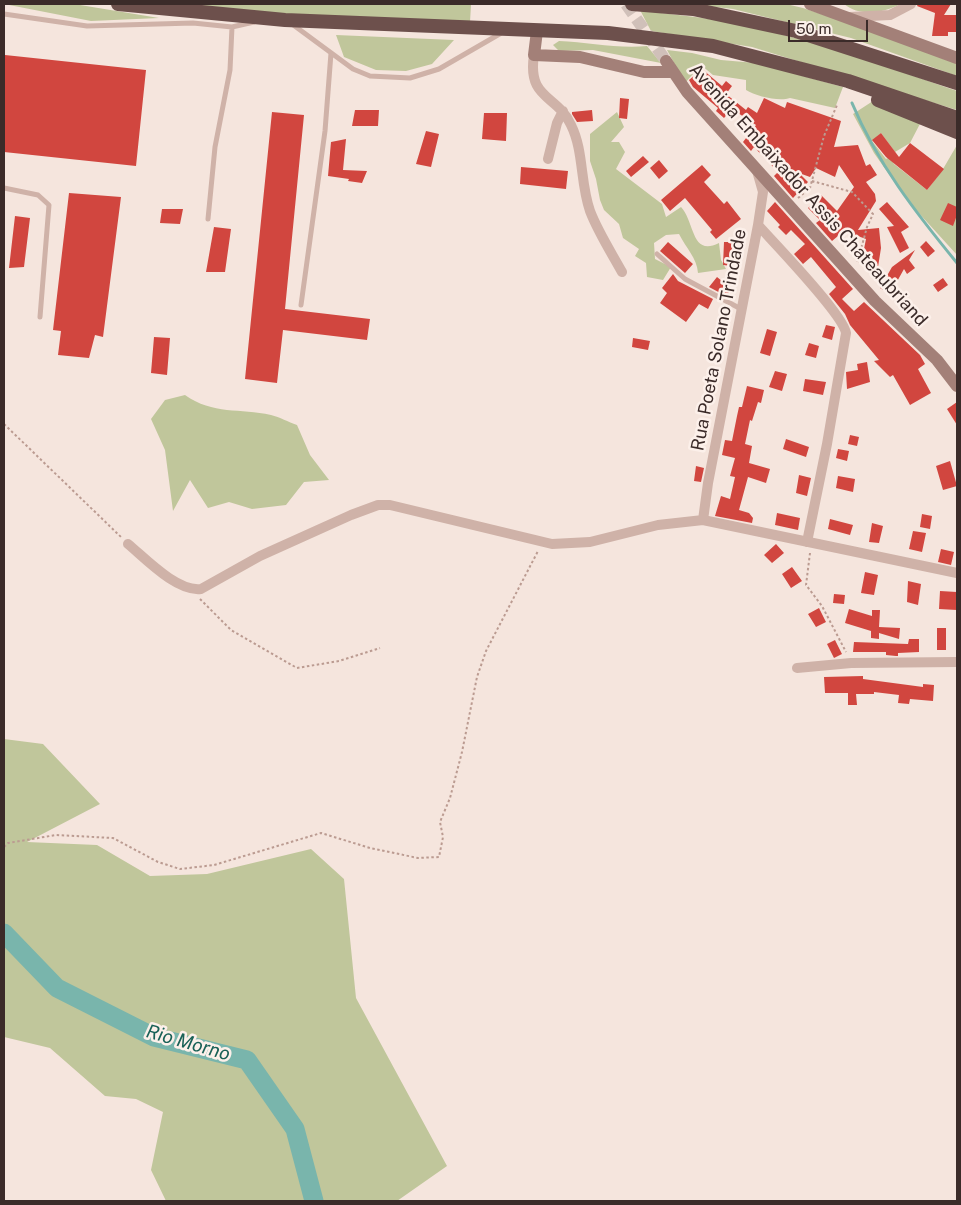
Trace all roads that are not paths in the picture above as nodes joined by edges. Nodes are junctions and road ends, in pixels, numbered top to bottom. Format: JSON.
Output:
{"nodes":[{"id":1,"x":120,"y":4,"type":"edge"},
{"id":2,"x":632,"y":4,"type":"edge"},
{"id":3,"x":810,"y":4,"type":"edge"},
{"id":4,"x":911,"y":4,"type":"edge"},
{"id":5,"x":4,"y":14,"type":"edge"},
{"id":6,"x":842,"y":17,"type":"junction"},
{"id":7,"x":266,"y":18,"type":"junction"},
{"id":8,"x":285,"y":20,"type":"junction"},
{"id":9,"x":232,"y":28,"type":"junction"},
{"id":10,"x":507,"y":30,"type":"junction"},
{"id":11,"x":537,"y":31,"type":"junction"},
{"id":12,"x":331,"y":53,"type":"junction"},
{"id":13,"x":534,"y":55,"type":"junction"},
{"id":14,"x":957,"y":58,"type":"edge"},
{"id":15,"x":848,"y":81,"type":"junction"},
{"id":16,"x":957,"y":83,"type":"edge"},
{"id":17,"x":563,"y":112,"type":"junction"},
{"id":18,"x":957,"y":118,"type":"edge"},
{"id":19,"x":957,"y":132,"type":"edge"},
{"id":20,"x":548,"y":159,"type":"dead end"},
{"id":21,"x":756,"y":168,"type":"junction"},
{"id":22,"x":4,"y":188,"type":"edge"},
{"id":23,"x":208,"y":219,"type":"dead end"},
{"id":24,"x":758,"y":225,"type":"junction"},
{"id":25,"x":658,"y":254,"type":"dead end"},
{"id":26,"x":622,"y":272,"type":"dead end"},
{"id":27,"x":300,"y":304,"type":"dead end"},
{"id":28,"x":741,"y":310,"type":"junction"},
{"id":29,"x":40,"y":317,"type":"dead end"},
{"id":30,"x":957,"y":386,"type":"edge"},
{"id":31,"x":703,"y":520,"type":"junction"},
{"id":32,"x":809,"y":543,"type":"junction"},
{"id":33,"x":128,"y":544,"type":"road end"},
{"id":34,"x":957,"y":573,"type":"edge"},
{"id":35,"x":957,"y":662,"type":"edge"},
{"id":36,"x":797,"y":668,"type":"dead end"}],
"edges":[{"from":1,"to":7,"type":"highway"},
{"from":2,"to":16,"type":"highway"},
{"from":3,"to":6,"type":"main road"},
{"from":4,"to":6,"type":"street"},
{"from":5,"to":9,"type":"lane"},
{"from":6,"to":14,"type":"main road"},
{"from":7,"to":8,"type":"highway"},
{"from":7,"to":9,"type":"lane"},
{"from":8,"to":10,"type":"highway"},
{"from":8,"to":12,"type":"lane"},
{"from":9,"to":23,"type":"lane"},
{"from":10,"to":11,"type":"highway"},
{"from":10,"to":12,"type":"lane"},
{"from":11,"to":13,"type":"main road"},
{"from":11,"to":15,"type":"highway"},
{"from":12,"to":27,"type":"lane"},
{"from":13,"to":17,"type":"street"},
{"from":13,"to":21,"type":"main road","name":"Avenida Embaixador Assis Chateaubriand"},
{"from":15,"to":18,"type":"highway"},
{"from":15,"to":19,"type":"highway"},
{"from":17,"to":20,"type":"street"},
{"from":17,"to":26,"type":"street"},
{"from":21,"to":24,"type":"street","name":"Rua Poeta Solano Trindade"},
{"from":21,"to":30,"type":"main road","name":"Avenida Embaixador Assis Chateaubriand"},
{"from":22,"to":29,"type":"lane"},
{"from":24,"to":28,"type":"street","name":"Rua Poeta Solano Trindade"},
{"from":24,"to":32,"type":"street"},
{"from":25,"to":28,"type":"lane"},
{"from":28,"to":31,"type":"street","name":"Rua Poeta Solano Trindade"},
{"from":31,"to":32,"type":"street"},
{"from":31,"to":33,"type":"street"},
{"from":32,"to":34,"type":"street"},
{"from":35,"to":36,"type":"street"}]}
